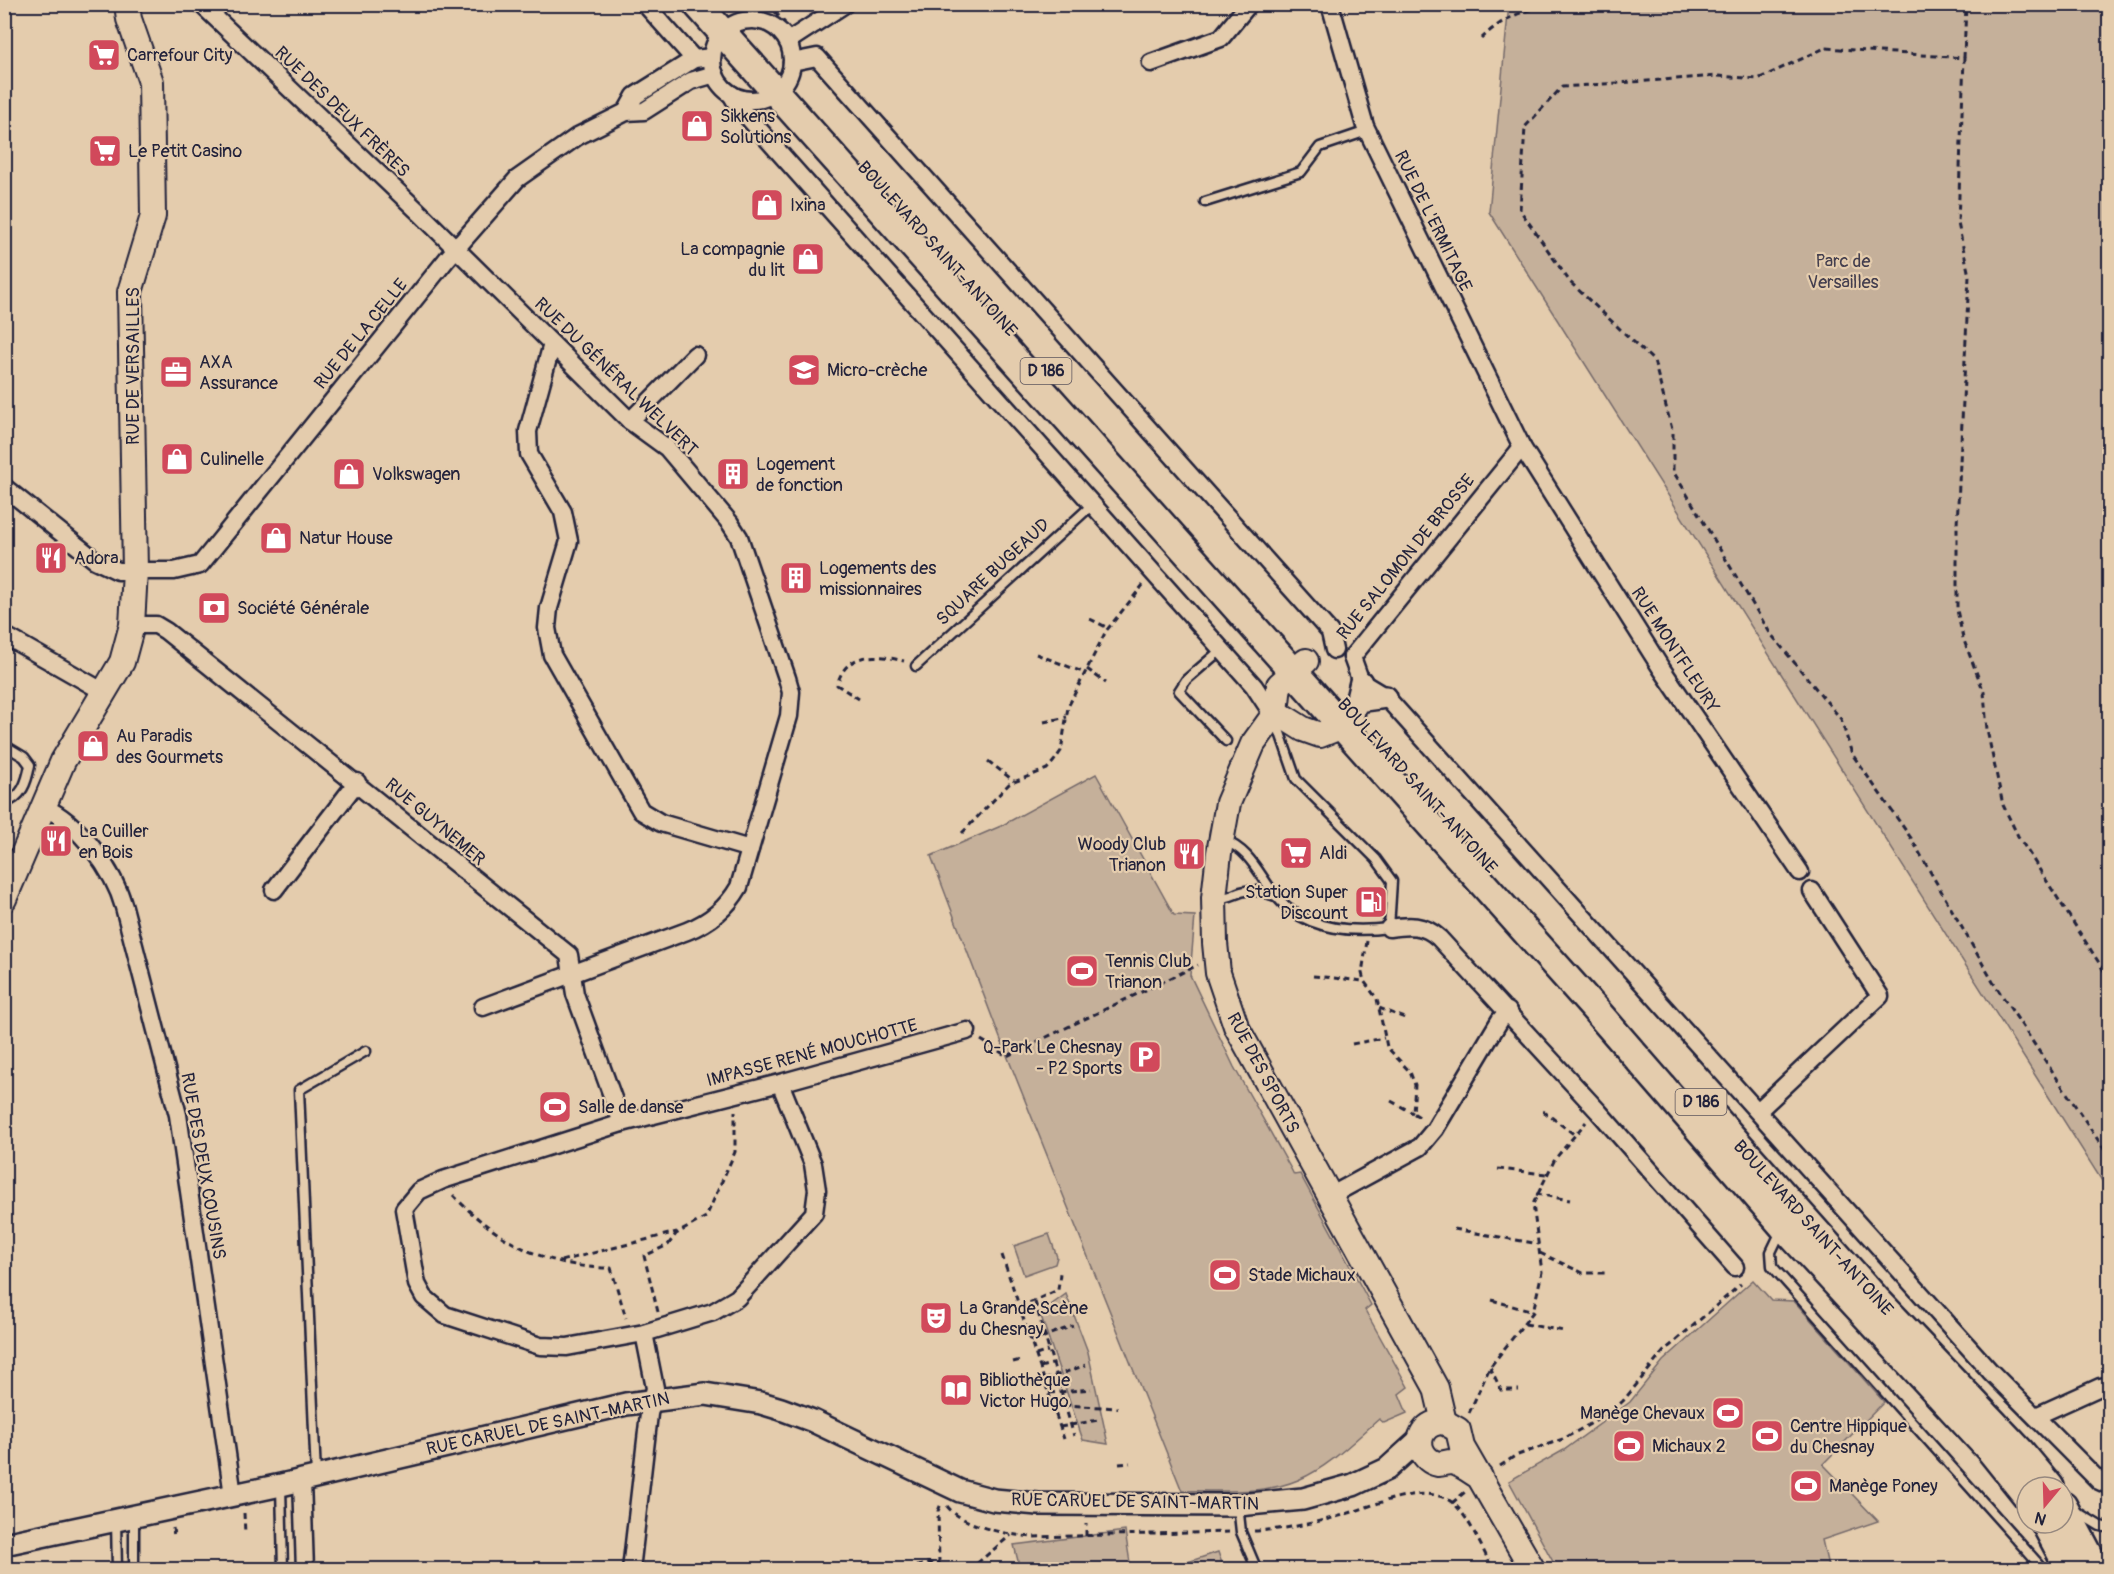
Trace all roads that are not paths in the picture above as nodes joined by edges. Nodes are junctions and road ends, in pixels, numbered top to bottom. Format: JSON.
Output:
{"nodes":[{"id":1,"x":127,"y":4,"type":"edge"},
{"id":2,"x":201,"y":4,"type":"edge"},
{"id":3,"x":645,"y":4,"type":"edge"},
{"id":4,"x":697,"y":4,"type":"edge"},
{"id":5,"x":845,"y":4,"type":"edge"},
{"id":6,"x":1249,"y":4,"type":"edge"},
{"id":7,"x":1330,"y":4,"type":"edge"},
{"id":8,"x":762,"y":13,"type":"edge"},
{"id":9,"x":722,"y":30,"type":"edge"},
{"id":10,"x":788,"y":41,"type":"junction"},
{"id":11,"x":694,"y":59,"type":"junction"},
{"id":12,"x":1151,"y":63,"type":"dead end"},
{"id":13,"x":715,"y":75,"type":"junction"},
{"id":14,"x":785,"y":79,"type":"junction"},
{"id":15,"x":731,"y":94,"type":"junction"},
{"id":16,"x":626,"y":112,"type":"junction"},
{"id":17,"x":1367,"y":131,"type":"junction"},
{"id":18,"x":1205,"y":202,"type":"dead end"},
{"id":19,"x":455,"y":249,"type":"junction"},
{"id":20,"x":552,"y":344,"type":"junction"},
{"id":21,"x":694,"y":355,"type":"dead end"},
{"id":22,"x":630,"y":421,"type":"junction"},
{"id":23,"x":1522,"y":447,"type":"junction"},
{"id":24,"x":4,"y":487,"type":"edge"},
{"id":25,"x":1093,"y":504,"type":"junction"},
{"id":26,"x":135,"y":563,"type":"junction"},
{"id":27,"x":131,"y":631,"type":"junction"},
{"id":28,"x":7,"y":641,"type":"edge"},
{"id":29,"x":1222,"y":650,"type":"junction"},
{"id":30,"x":1334,"y":650,"type":"junction"},
{"id":31,"x":1352,"y":657,"type":"junction"},
{"id":32,"x":916,"y":666,"type":"road end"},
{"id":33,"x":1299,"y":667,"type":"junction"},
{"id":34,"x":104,"y":692,"type":"junction"},
{"id":35,"x":1386,"y":697,"type":"joint"},
{"id":36,"x":1352,"y":709,"type":"junction"},
{"id":37,"x":1275,"y":713,"type":"junction"},
{"id":38,"x":1226,"y":741,"type":"dead end"},
{"id":39,"x":4,"y":745,"type":"edge"},
{"id":40,"x":357,"y":782,"type":"junction"},
{"id":41,"x":4,"y":803,"type":"edge"},
{"id":42,"x":44,"y":807,"type":"junction"},
{"id":43,"x":1221,"y":839,"type":"junction"},
{"id":44,"x":750,"y":849,"type":"junction"},
{"id":45,"x":1800,"y":872,"type":"dead end"},
{"id":46,"x":274,"y":890,"type":"dead end"},
{"id":47,"x":1812,"y":891,"type":"dead end"},
{"id":48,"x":1277,"y":896,"type":"junction"},
{"id":49,"x":1214,"y":898,"type":"junction"},
{"id":50,"x":4,"y":899,"type":"edge"},
{"id":51,"x":1389,"y":928,"type":"junction"},
{"id":52,"x":573,"y":975,"type":"junction"},
{"id":53,"x":483,"y":1007,"type":"dead end"},
{"id":54,"x":1508,"y":1011,"type":"junction"},
{"id":55,"x":967,"y":1031,"type":"road end"},
{"id":56,"x":366,"y":1051,"type":"dead end"},
{"id":57,"x":780,"y":1083,"type":"junction"},
{"id":58,"x":1758,"y":1111,"type":"junction"},
{"id":59,"x":622,"y":1123,"type":"junction"},
{"id":60,"x":1330,"y":1196,"type":"junction"},
{"id":61,"x":1783,"y":1226,"type":"junction"},
{"id":62,"x":1736,"y":1267,"type":"dead end"},
{"id":63,"x":638,"y":1333,"type":"junction"},
{"id":64,"x":2109,"y":1385,"type":"edge"},
{"id":65,"x":653,"y":1400,"type":"junction"},
{"id":66,"x":2036,"y":1416,"type":"junction"},
{"id":67,"x":1441,"y":1441,"type":"junction"},
{"id":68,"x":2040,"y":1475,"type":"edge"},
{"id":69,"x":309,"y":1478,"type":"junction"},
{"id":70,"x":2106,"y":1481,"type":"edge"},
{"id":71,"x":2015,"y":1482,"type":"edge"},
{"id":72,"x":281,"y":1485,"type":"junction"},
{"id":73,"x":239,"y":1500,"type":"junction"},
{"id":74,"x":1238,"y":1505,"type":"junction"},
{"id":75,"x":2075,"y":1511,"type":"edge"},
{"id":76,"x":125,"y":1518,"type":"junction"},
{"id":77,"x":2075,"y":1528,"type":"edge"},
{"id":78,"x":2109,"y":1528,"type":"edge"},
{"id":79,"x":2052,"y":1535,"type":"edge"},
{"id":80,"x":4,"y":1544,"type":"edge"},
{"id":81,"x":117,"y":1569,"type":"edge"},
{"id":82,"x":134,"y":1569,"type":"edge"},
{"id":83,"x":283,"y":1569,"type":"edge"},
{"id":84,"x":305,"y":1569,"type":"edge"},
{"id":85,"x":631,"y":1569,"type":"edge"},
{"id":86,"x":1257,"y":1569,"type":"edge"},
{"id":87,"x":1533,"y":1569,"type":"edge"},
{"id":88,"x":2044,"y":1569,"type":"edge"},
{"id":89,"x":2070,"y":1569,"type":"edge"},
{"id":90,"x":2097,"y":1569,"type":"edge"}],
"edges":[{"from":1,"to":26,"type":"main road","name":"RUE DE VERSAILLES"},
{"from":2,"to":19,"type":"street","name":"RUE DES DEUX FRÈRES"},
{"from":3,"to":11,"type":"street"},
{"from":4,"to":9,"type":"main road","name":"BOULEVARD SAINT-ANTOINE","number":"D 186"},
{"from":5,"to":10,"type":"street"},
{"from":6,"to":12,"type":"street"},
{"from":7,"to":17,"type":"street","name":"RUE DE L'ERMITAGE"},
{"from":8,"to":9,"type":"street"},
{"from":8,"to":10,"type":"street"},
{"from":9,"to":11,"type":"street"},
{"from":9,"to":13,"type":"street"},
{"from":9,"to":14,"type":"main road","name":"BOULEVARD SAINT-ANTOINE","number":"D 186"},
{"from":10,"to":14,"type":"street"},
{"from":11,"to":16,"type":"street","name":"RUE DE LA CELLE"},
{"from":13,"to":15,"type":"street"},
{"from":13,"to":16,"type":"street","name":"RUE DE LA CELLE"},
{"from":14,"to":15,"type":"street"},
{"from":14,"to":30,"type":"street"},
{"from":14,"to":33,"type":"main road","name":"BOULEVARD SAINT-ANTOINE","number":"D 186"},
{"from":15,"to":25,"type":"street"},
{"from":16,"to":19,"type":"street","name":"RUE DE LA CELLE"},
{"from":17,"to":18,"type":"lane"},
{"from":17,"to":23,"type":"street","name":"RUE DE L'ERMITAGE"},
{"from":19,"to":20,"type":"street","name":"RUE DU GÉNÉRAL WELVERT"},
{"from":19,"to":26,"type":"street","name":"RUE DE LA CELLE"},
{"from":20,"to":22,"type":"street","name":"RUE DU GÉNÉRAL WELVERT"},
{"from":20,"to":44,"type":"street"},
{"from":21,"to":22,"type":"street"},
{"from":22,"to":44,"type":"street","name":"RUE DU GÉNÉRAL WELVERT"},
{"from":23,"to":31,"type":"street","name":"RUE SALOMON DE BROSSE"},
{"from":23,"to":45,"type":"street","name":"RUE MONTFLEURY"},
{"from":24,"to":26,"type":"street","name":"RUE DE LA CELLE"},
{"from":25,"to":29,"type":"street"},
{"from":25,"to":32,"type":"lane","name":"SQUARE BUGEAUD"},
{"from":26,"to":27,"type":"main road","name":"RUE DE VERSAILLES"},
{"from":27,"to":34,"type":"main road"},
{"from":27,"to":40,"type":"street","name":"RUE GUYNEMER"},
{"from":28,"to":34,"type":"street"},
{"from":29,"to":37,"type":"street"},
{"from":29,"to":38,"type":"lane"},
{"from":30,"to":31,"type":"street","name":"RUE SALOMON DE BROSSE"},
{"from":30,"to":33,"type":"street","name":"RUE SALOMON DE BROSSE"},
{"from":31,"to":36,"type":"street","name":"BOULEVARD SAINT-ANTOINE"},
{"from":33,"to":36,"type":"main road","name":"BOULEVARD SAINT-ANTOINE","number":"D 186"},
{"from":33,"to":37,"type":"main road","name":"RUE DES SPORTS"},
{"from":34,"to":42,"type":"main road"},
{"from":35,"to":36,"type":"street"},
{"from":35,"to":58,"type":"street","name":"BOULEVARD SAINT-ANTOINE"},
{"from":36,"to":37,"type":"main road"},
{"from":36,"to":61,"type":"main road","name":"BOULEVARD SAINT-ANTOINE","number":"D 186"},
{"from":36,"to":68,"type":"main road","name":"BOULEVARD SAINT-ANTOINE","number":"D 186"},
{"from":37,"to":43,"type":"main road","name":"RUE DES SPORTS"},
{"from":37,"to":51,"type":"lane"},
{"from":39,"to":41,"type":"lane"},
{"from":40,"to":46,"type":"street"},
{"from":40,"to":52,"type":"street","name":"RUE GUYNEMER"},
{"from":42,"to":50,"type":"main road"},
{"from":42,"to":73,"type":"street","name":"RUE DES DEUX COUSINS"},
{"from":43,"to":48,"type":"lane"},
{"from":43,"to":49,"type":"main road","name":"RUE DES SPORTS"},
{"from":44,"to":52,"type":"street","name":"RUE DU GÉNÉRAL WELVERT"},
{"from":47,"to":58,"type":"street"},
{"from":48,"to":49,"type":"lane"},
{"from":48,"to":51,"type":"lane"},
{"from":49,"to":60,"type":"main road","name":"RUE DES SPORTS"},
{"from":51,"to":54,"type":"street"},
{"from":52,"to":53,"type":"street","name":"RUE DU GÉNÉRAL WELVERT"},
{"from":52,"to":59,"type":"street","name":"RUE GUYNEMER"},
{"from":54,"to":60,"type":"street"},
{"from":54,"to":62,"type":"street"},
{"from":55,"to":57,"type":"street","name":"IMPASSE RENÉ MOUCHOTTE"},
{"from":56,"to":69,"type":"lane"},
{"from":57,"to":59,"type":"street","name":"IMPASSE RENÉ MOUCHOTTE"},
{"from":57,"to":63,"type":"street","name":"IMPASSE RENÉ MOUCHOTTE"},
{"from":58,"to":66,"type":"street","name":"BOULEVARD SAINT-ANTOINE"},
{"from":59,"to":63,"type":"street","name":"IMPASSE RENÉ MOUCHOTTE"},
{"from":60,"to":67,"type":"main road","name":"RUE DES SPORTS"},
{"from":61,"to":71,"type":"main road","name":"BOULEVARD SAINT-ANTOINE","number":"D 186"},
{"from":61,"to":88,"type":"lane","name":"BOULEVARD SAINT-ANTOINE"},
{"from":63,"to":65,"type":"street"},
{"from":64,"to":66,"type":"street"},
{"from":65,"to":69,"type":"street","name":"RUE CARUEL DE SAINT-MARTIN"},
{"from":65,"to":74,"type":"street","name":"RUE CARUEL DE SAINT-MARTIN"},
{"from":65,"to":85,"type":"street"},
{"from":66,"to":70,"type":"street","name":"BOULEVARD SAINT-ANTOINE"},
{"from":67,"to":74,"type":"street","name":"RUE CARUEL DE SAINT-MARTIN"},
{"from":67,"to":87,"type":"main road"},
{"from":69,"to":72,"type":"street","name":"RUE CARUEL DE SAINT-MARTIN"},
{"from":69,"to":84,"type":"street"},
{"from":72,"to":73,"type":"street","name":"RUE CARUEL DE SAINT-MARTIN"},
{"from":72,"to":83,"type":"lane"},
{"from":73,"to":76,"type":"street","name":"RUE CARUEL DE SAINT-MARTIN"},
{"from":74,"to":86,"type":"lane"},
{"from":75,"to":78,"type":"lane"},
{"from":76,"to":80,"type":"street","name":"RUE CARUEL DE SAINT-MARTIN"},
{"from":76,"to":81,"type":"lane"},
{"from":76,"to":82,"type":"lane"},
{"from":77,"to":90,"type":"main road"},
{"from":79,"to":89,"type":"main road"}]}
